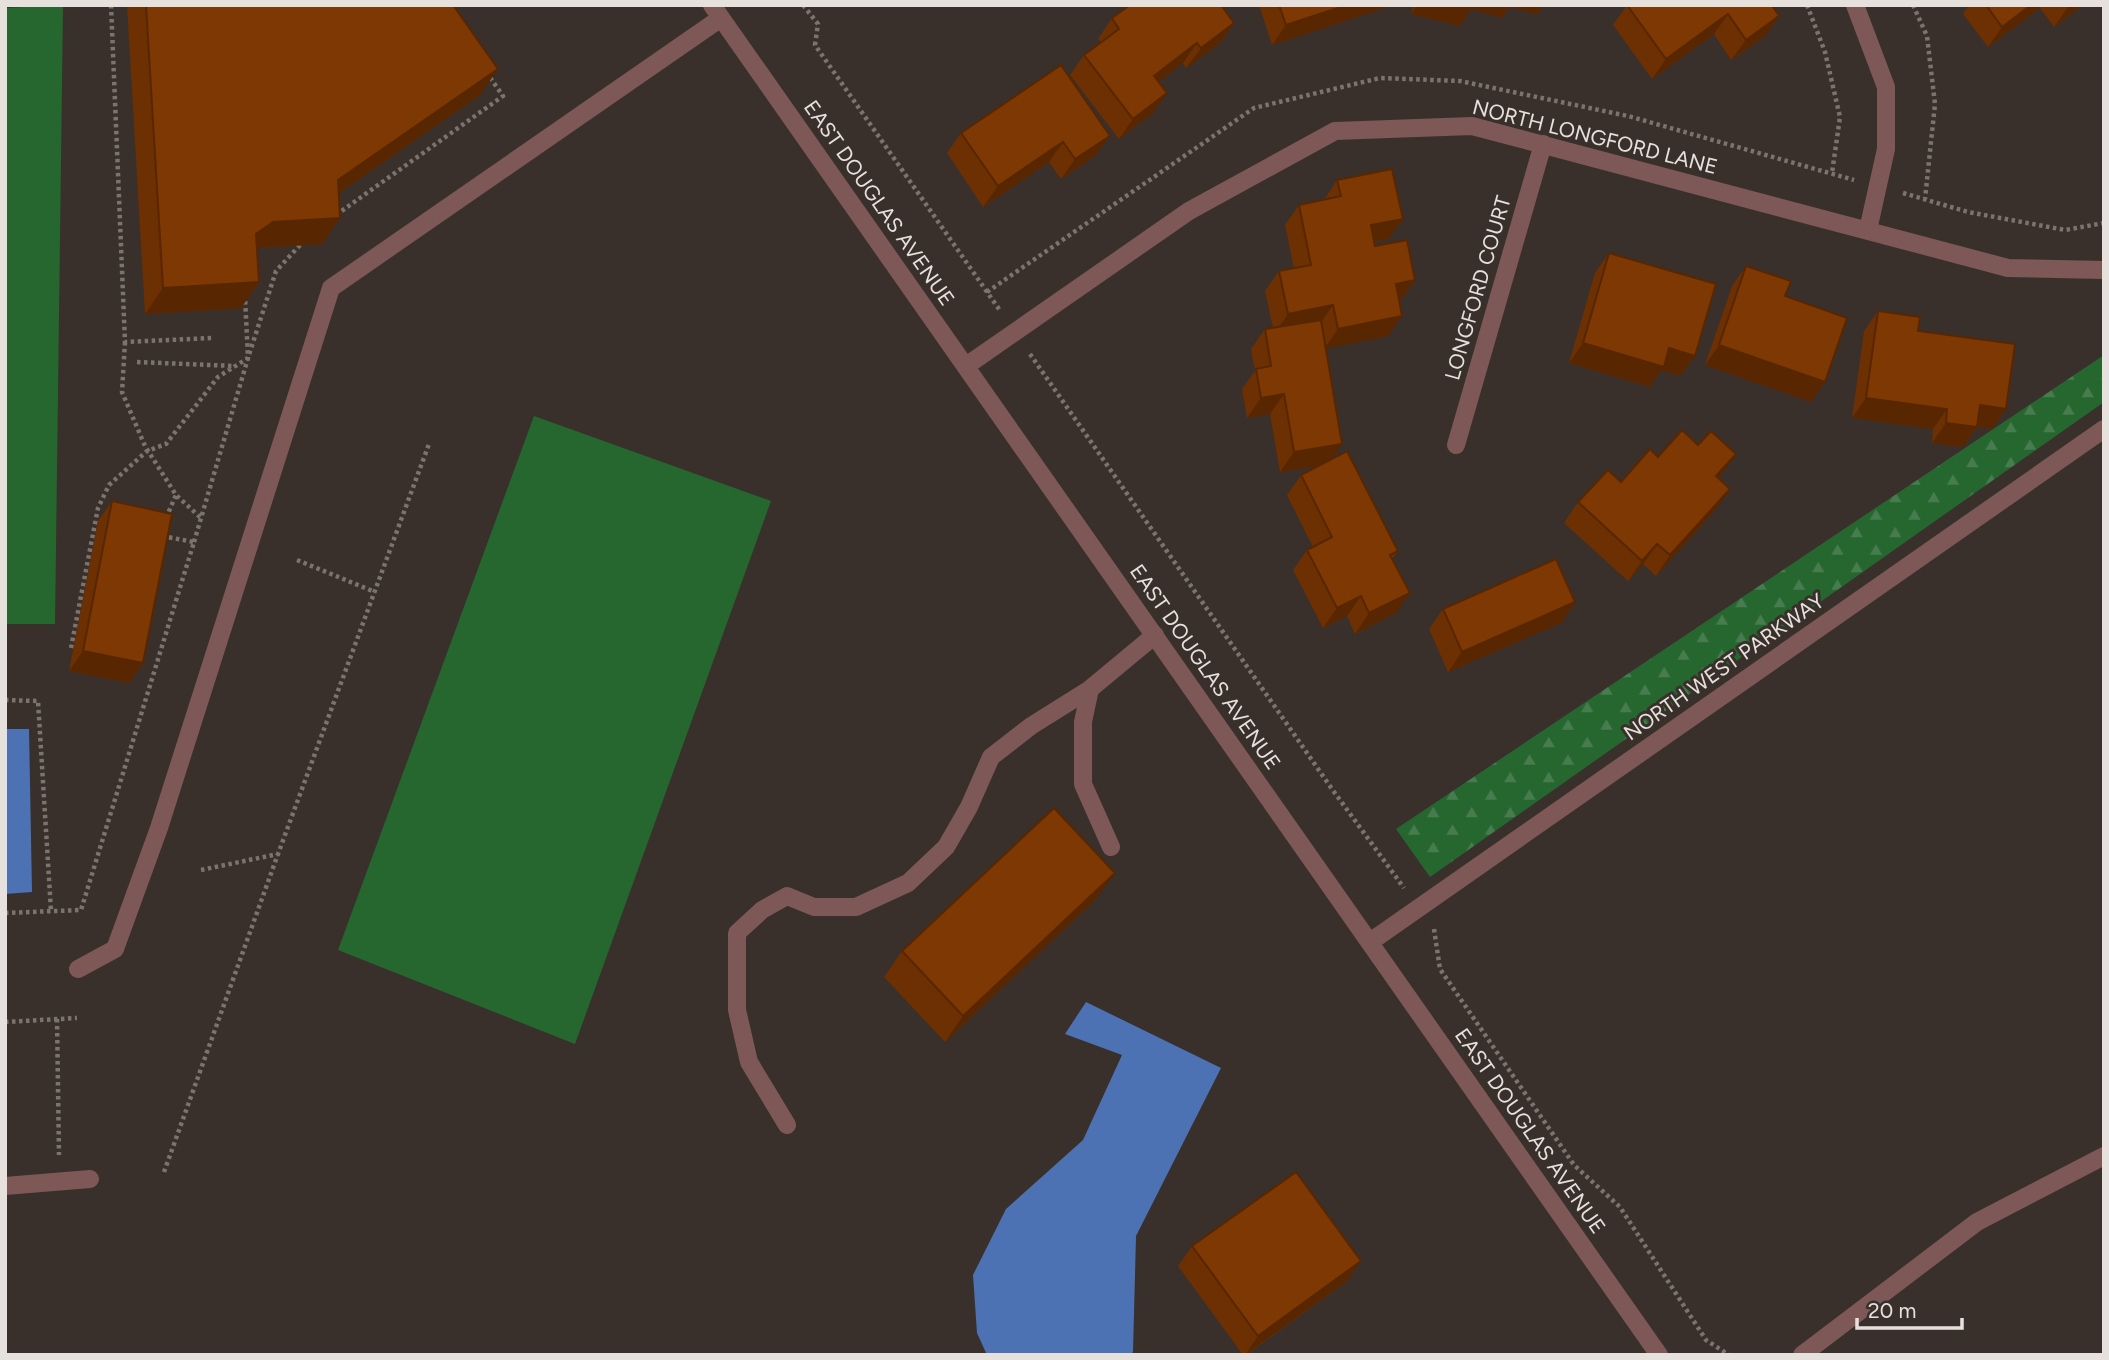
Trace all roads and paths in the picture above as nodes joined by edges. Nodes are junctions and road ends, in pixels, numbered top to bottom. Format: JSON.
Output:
{"nodes":[{"id":1,"x":111,"y":5,"type":"edge"},
{"id":2,"x":803,"y":5,"type":"edge"},
{"id":3,"x":1807,"y":5,"type":"edge"},
{"id":4,"x":1855,"y":5,"type":"edge"},
{"id":5,"x":1913,"y":5,"type":"edge"},
{"id":6,"x":717,"y":12,"type":"edge"},
{"id":7,"x":487,"y":74,"type":"edge"},
{"id":8,"x":1544,"y":144,"type":"junction"},
{"id":9,"x":1832,"y":173,"type":"dead end"},
{"id":10,"x":1925,"y":199,"type":"dead end"},
{"id":11,"x":332,"y":217,"type":"edge"},
{"id":12,"x":1868,"y":230,"type":"junction"},
{"id":13,"x":300,"y":245,"type":"edge"},
{"id":14,"x":2104,"y":270,"type":"edge"},
{"id":15,"x":244,"y":294,"type":"edge"},
{"id":16,"x":1015,"y":332,"type":"junction"},
{"id":17,"x":212,"y":338,"type":"dead end"},
{"id":18,"x":125,"y":342,"type":"junction"},
{"id":19,"x":248,"y":358,"type":"junction"},
{"id":20,"x":137,"y":362,"type":"dead end"},
{"id":21,"x":236,"y":366,"type":"junction"},
{"id":22,"x":966,"y":366,"type":"junction"},
{"id":23,"x":2104,"y":429,"type":"edge"},
{"id":24,"x":429,"y":444,"type":"dead end"},
{"id":25,"x":1456,"y":445,"type":"dead end"},
{"id":26,"x":147,"y":451,"type":"junction"},
{"id":27,"x":176,"y":495,"type":"junction"},
{"id":28,"x":201,"y":518,"type":"junction"},
{"id":29,"x":194,"y":542,"type":"junction"},
{"id":30,"x":297,"y":559,"type":"dead end"},
{"id":31,"x":375,"y":592,"type":"junction"},
{"id":32,"x":1155,"y":635,"type":"junction"},
{"id":33,"x":71,"y":648,"type":"dead end"},
{"id":34,"x":1090,"y":689,"type":"junction"},
{"id":35,"x":5,"y":700,"type":"edge"},
{"id":36,"x":1111,"y":848,"type":"dead end"},
{"id":37,"x":278,"y":854,"type":"junction"},
{"id":38,"x":201,"y":870,"type":"dead end"},
{"id":39,"x":1419,"y":908,"type":"junction"},
{"id":40,"x":51,"y":911,"type":"junction"},
{"id":41,"x":5,"y":912,"type":"edge"},
{"id":42,"x":1370,"y":942,"type":"junction"},
{"id":43,"x":78,"y":969,"type":"dead end"},
{"id":44,"x":77,"y":1018,"type":"dead end"},
{"id":45,"x":57,"y":1019,"type":"junction"},
{"id":46,"x":5,"y":1021,"type":"edge"},
{"id":47,"x":787,"y":1125,"type":"dead end"},
{"id":48,"x":2104,"y":1156,"type":"edge"},
{"id":49,"x":59,"y":1162,"type":"dead end"},
{"id":50,"x":164,"y":1172,"type":"dead end"},
{"id":51,"x":90,"y":1179,"type":"dead end"},
{"id":52,"x":5,"y":1186,"type":"edge"},
{"id":53,"x":1807,"y":1353,"type":"edge"},
{"id":54,"x":1659,"y":1355,"type":"edge"},
{"id":55,"x":1729,"y":1355,"type":"edge"}],
"edges":[{"from":1,"to":18,"type":"path"},
{"from":2,"to":16,"type":"path"},
{"from":3,"to":9,"type":"path"},
{"from":4,"to":12,"type":"street"},
{"from":5,"to":10,"type":"path"},
{"from":6,"to":22,"type":"street","name":"EAST DOUGLAS AVENUE"},
{"from":6,"to":43,"type":"street"},
{"from":7,"to":11,"type":"path"},
{"from":8,"to":12,"type":"street","name":"NORTH LONGFORD LANE"},
{"from":8,"to":16,"type":"street","name":"NORTH LONGFORD LANE"},
{"from":8,"to":25,"type":"street","name":"LONGFORD COURT"},
{"from":12,"to":14,"type":"street","name":"NORTH LONGFORD LANE"},
{"from":13,"to":19,"type":"path"},
{"from":15,"to":19,"type":"path"},
{"from":16,"to":22,"type":"street","name":"NORTH LONGFORD LANE"},
{"from":16,"to":39,"type":"path"},
{"from":17,"to":18,"type":"path"},
{"from":18,"to":26,"type":"path"},
{"from":19,"to":21,"type":"path"},
{"from":19,"to":28,"type":"path"},
{"from":20,"to":21,"type":"path"},
{"from":21,"to":26,"type":"path"},
{"from":22,"to":32,"type":"street","name":"EAST DOUGLAS AVENUE"},
{"from":23,"to":39,"type":"street","name":"NORTH WEST PARKWAY"},
{"from":24,"to":31,"type":"path"},
{"from":26,"to":27,"type":"path"},
{"from":26,"to":33,"type":"path"},
{"from":27,"to":28,"type":"path"},
{"from":27,"to":29,"type":"path"},
{"from":28,"to":29,"type":"path"},
{"from":29,"to":40,"type":"path"},
{"from":30,"to":31,"type":"path"},
{"from":31,"to":37,"type":"path"},
{"from":32,"to":34,"type":"street"},
{"from":32,"to":42,"type":"street","name":"EAST DOUGLAS AVENUE"},
{"from":34,"to":36,"type":"street"},
{"from":34,"to":47,"type":"street"},
{"from":35,"to":40,"type":"path"},
{"from":37,"to":38,"type":"path"},
{"from":37,"to":50,"type":"path"},
{"from":39,"to":42,"type":"street","name":"NORTH WEST PARKWAY"},
{"from":39,"to":55,"type":"path"},
{"from":40,"to":41,"type":"path"},
{"from":42,"to":54,"type":"street","name":"EAST DOUGLAS AVENUE"},
{"from":44,"to":45,"type":"path"},
{"from":45,"to":46,"type":"path"},
{"from":45,"to":49,"type":"path"},
{"from":48,"to":53,"type":"street"},
{"from":51,"to":52,"type":"street"}]}
